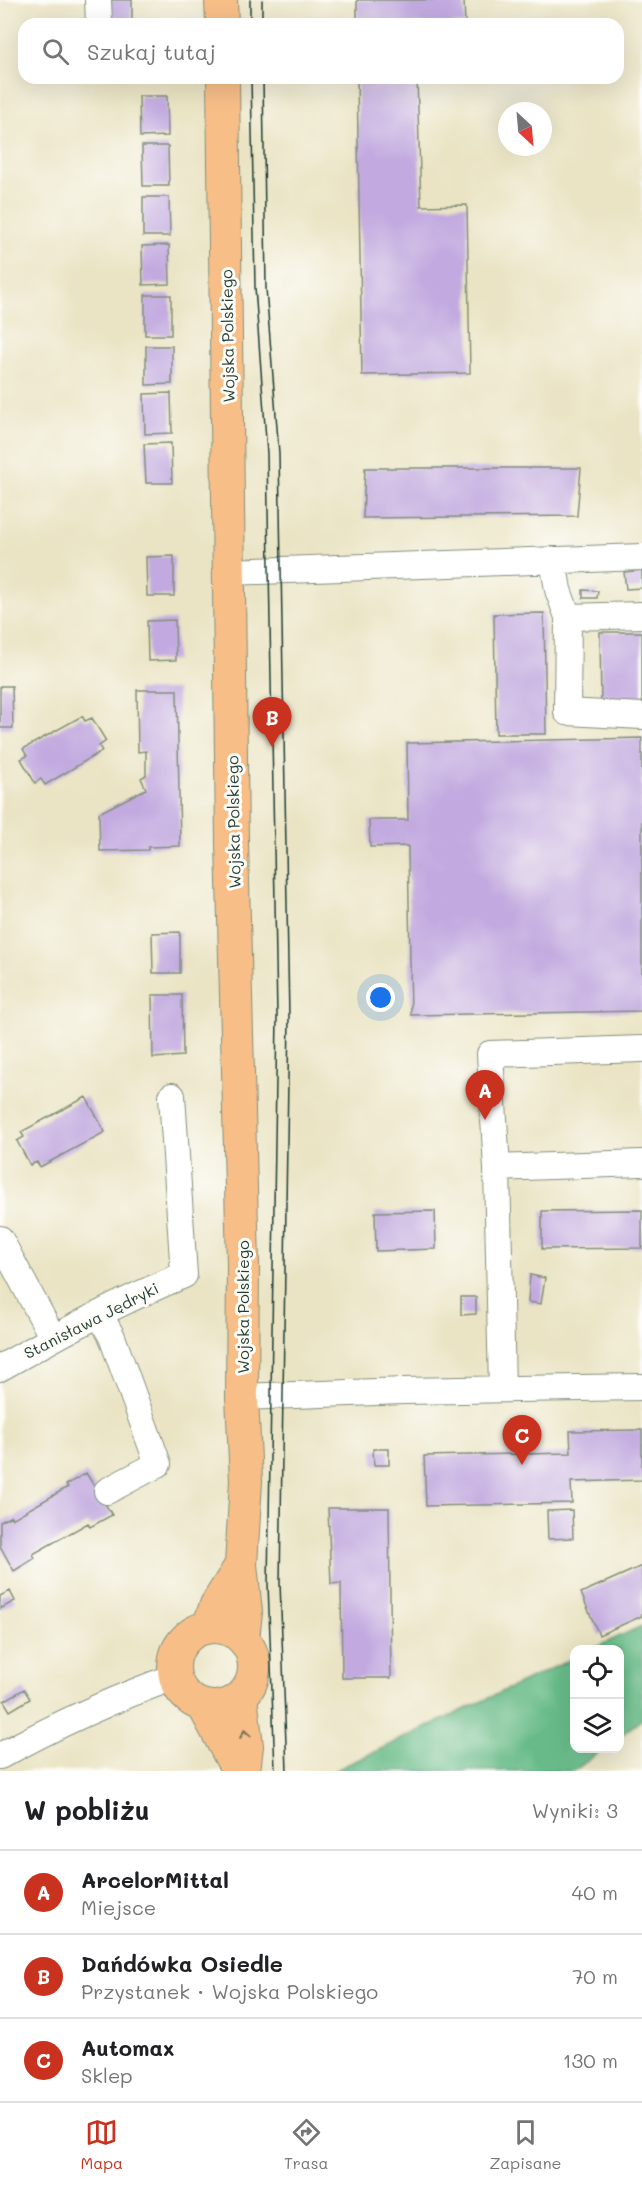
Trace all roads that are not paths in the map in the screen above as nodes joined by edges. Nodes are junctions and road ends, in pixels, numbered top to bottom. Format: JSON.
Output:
{"nodes":[{"id":1,"x":98,"y":0,"type":"edge"},
{"id":2,"x":221,"y":0,"type":"edge"},
{"id":3,"x":99,"y":18,"type":"edge"},
{"id":4,"x":222,"y":18,"type":"edge"},
{"id":5,"x":223,"y":84,"type":"edge"},
{"id":6,"x":642,"y":557,"type":"edge"},
{"id":7,"x":553,"y":560,"type":"junction"},
{"id":8,"x":230,"y":572,"type":"junction"},
{"id":9,"x":642,"y":615,"type":"edge"},
{"id":10,"x":568,"y":617,"type":"junction"},
{"id":11,"x":642,"y":716,"type":"edge"},
{"id":12,"x":642,"y":1049,"type":"edge"},
{"id":13,"x":171,"y":1096,"type":"dead end"},
{"id":14,"x":642,"y":1162,"type":"edge"},
{"id":15,"x":497,"y":1168,"type":"junction"},
{"id":16,"x":0,"y":1239,"type":"edge"},
{"id":17,"x":100,"y":1315,"type":"junction"},
{"id":18,"x":53,"y":1338,"type":"junction"},
{"id":19,"x":0,"y":1368,"type":"edge"},
{"id":20,"x":642,"y":1387,"type":"edge"},
{"id":21,"x":502,"y":1389,"type":"junction"},
{"id":22,"x":242,"y":1397,"type":"junction"},
{"id":23,"x":107,"y":1491,"type":"dead end"},
{"id":24,"x":241,"y":1565,"type":"junction"},
{"id":25,"x":208,"y":1627,"type":"junction"},
{"id":26,"x":243,"y":1639,"type":"junction"},
{"id":27,"x":174,"y":1677,"type":"junction"},
{"id":28,"x":241,"y":1697,"type":"junction"},
{"id":29,"x":204,"y":1707,"type":"junction"},
{"id":30,"x":0,"y":1756,"type":"edge"},
{"id":31,"x":238,"y":1771,"type":"edge"},
{"id":32,"x":244,"y":1771,"type":"edge"}],
"edges":[{"from":1,"to":3,"type":"street"},
{"from":2,"to":4,"type":"main road"},
{"from":5,"to":8,"type":"main road","name":"Wojska Polskiego"},
{"from":6,"to":7,"type":"street"},
{"from":7,"to":8,"type":"street"},
{"from":7,"to":10,"type":"street"},
{"from":8,"to":22,"type":"main road","name":"Wojska Polskiego"},
{"from":9,"to":10,"type":"street"},
{"from":10,"to":11,"type":"street"},
{"from":12,"to":15,"type":"street"},
{"from":13,"to":17,"type":"street","name":"Stanisława Jędryki"},
{"from":14,"to":15,"type":"street"},
{"from":15,"to":21,"type":"street"},
{"from":16,"to":18,"type":"street"},
{"from":17,"to":18,"type":"street","name":"Stanisława Jędryki"},
{"from":17,"to":23,"type":"street"},
{"from":18,"to":19,"type":"street","name":"Stanisława Jędryki"},
{"from":20,"to":21,"type":"street"},
{"from":21,"to":22,"type":"street"},
{"from":22,"to":24,"type":"main road","name":"Wojska Polskiego"},
{"from":24,"to":25,"type":"main road","name":"Wojska Polskiego"},
{"from":24,"to":26,"type":"main road","name":"Wojska Polskiego"},
{"from":25,"to":26,"type":"main road"},
{"from":25,"to":27,"type":"main road"},
{"from":26,"to":28,"type":"main road"},
{"from":27,"to":29,"type":"main road"},
{"from":27,"to":30,"type":"street"},
{"from":28,"to":29,"type":"main road"},
{"from":32,"to":28,"type":"main road","one_way":true},
{"from":29,"to":31,"type":"main road"}]}
